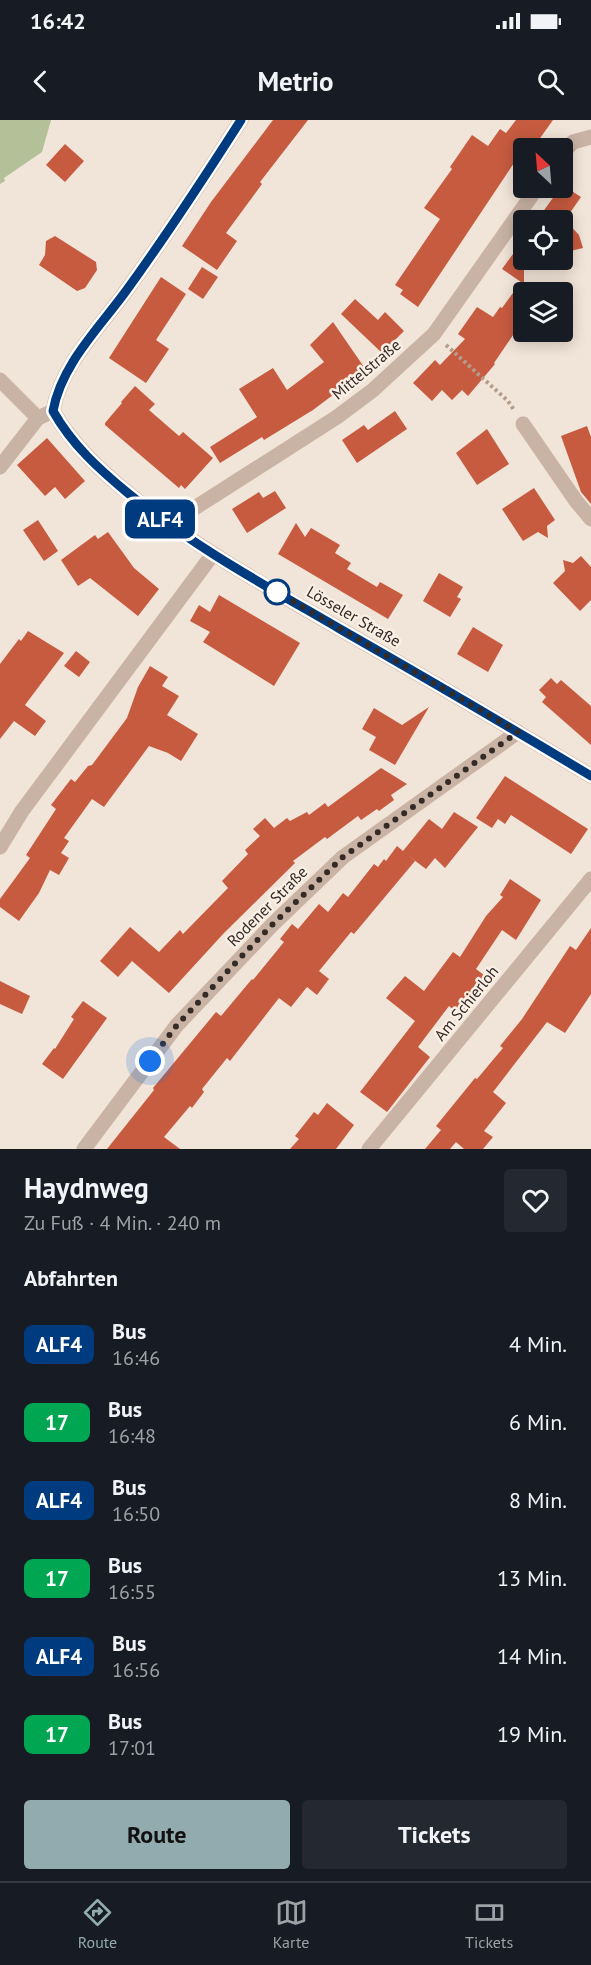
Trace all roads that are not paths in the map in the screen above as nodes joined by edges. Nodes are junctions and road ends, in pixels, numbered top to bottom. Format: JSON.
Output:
{"nodes":[{"id":1,"x":241,"y":120,"type":"edge"},
{"id":2,"x":591,"y":137,"type":"edge"},
{"id":3,"x":573,"y":142,"type":"edge"},
{"id":4,"x":530,"y":198,"type":"edge"},
{"id":5,"x":0,"y":380,"type":"edge"},
{"id":6,"x":53,"y":411,"type":"junction"},
{"id":7,"x":38,"y":418,"type":"junction"},
{"id":8,"x":523,"y":424,"type":"road end"},
{"id":9,"x":0,"y":467,"type":"edge"},
{"id":10,"x":591,"y":519,"type":"edge"},
{"id":11,"x":168,"y":525,"type":"junction"},
{"id":12,"x":213,"y":554,"type":"junction"},
{"id":13,"x":518,"y":732,"type":"junction"},
{"id":14,"x":591,"y":776,"type":"edge"},
{"id":15,"x":0,"y":847,"type":"edge"},
{"id":16,"x":591,"y":879,"type":"edge"},
{"id":17,"x":84,"y":1149,"type":"edge"},
{"id":18,"x":369,"y":1149,"type":"edge"}],
"edges":[{"from":1,"to":6,"type":"street"},
{"from":2,"to":3,"type":"street"},
{"from":4,"to":11,"type":"street","name":"Mittelstraße"},
{"from":5,"to":7,"type":"street"},
{"from":6,"to":7,"type":"street"},
{"from":6,"to":11,"type":"street","name":"Lösseler Straße"},
{"from":7,"to":9,"type":"street"},
{"from":8,"to":10,"type":"street"},
{"from":11,"to":12,"type":"street","name":"Lösseler Straße"},
{"from":12,"to":13,"type":"street","name":"Lösseler Straße"},
{"from":12,"to":15,"type":"street"},
{"from":13,"to":14,"type":"street","name":"Lösseler Straße"},
{"from":13,"to":17,"type":"street","name":"Rodener Straße"},
{"from":16,"to":18,"type":"street","name":"Am Schierloh"}]}
